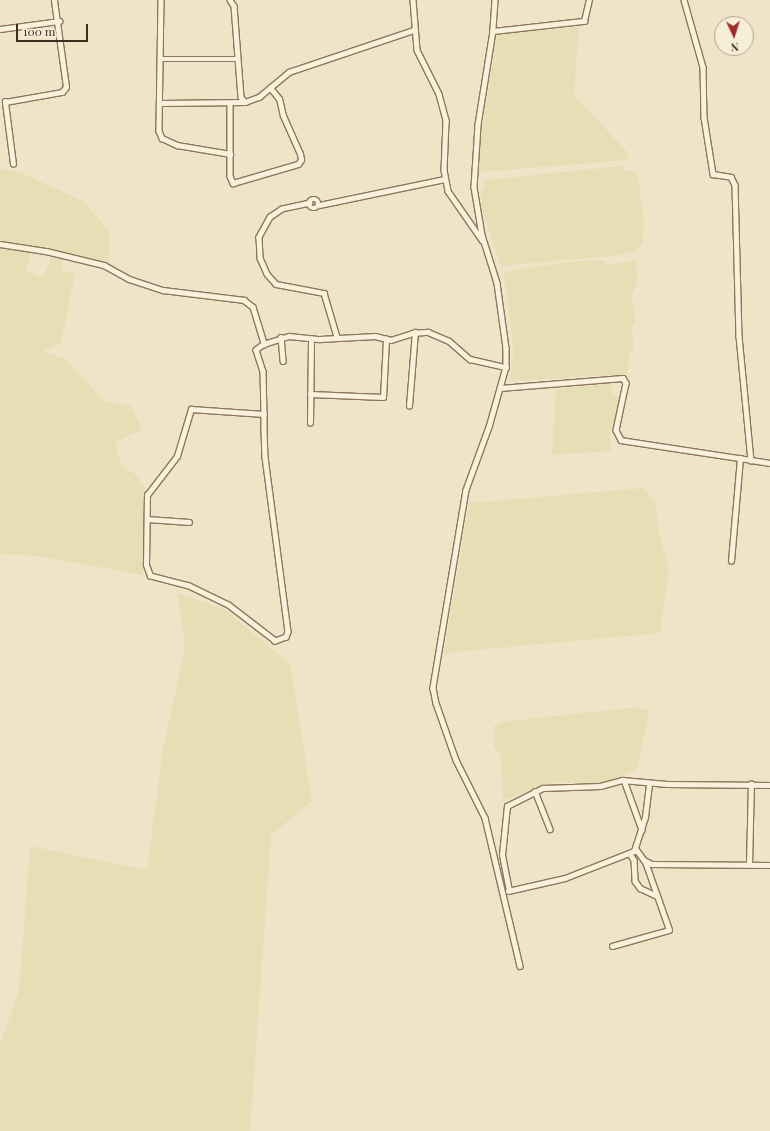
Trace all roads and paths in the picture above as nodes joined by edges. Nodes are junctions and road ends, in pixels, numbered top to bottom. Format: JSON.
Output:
{"nodes":[{"id":1,"x":54,"y":0,"type":"edge"},
{"id":2,"x":161,"y":0,"type":"edge"},
{"id":3,"x":230,"y":0,"type":"edge"},
{"id":4,"x":414,"y":0,"type":"edge"},
{"id":5,"x":494,"y":0,"type":"edge"},
{"id":6,"x":589,"y":0,"type":"edge"},
{"id":7,"x":684,"y":0,"type":"edge"},
{"id":8,"x":59,"y":21,"type":"junction"},
{"id":9,"x":0,"y":29,"type":"edge"},
{"id":10,"x":414,"y":30,"type":"junction"},
{"id":11,"x":493,"y":31,"type":"junction"},
{"id":12,"x":162,"y":59,"type":"junction"},
{"id":13,"x":237,"y":59,"type":"junction"},
{"id":14,"x":270,"y":88,"type":"junction"},
{"id":15,"x":245,"y":102,"type":"junction"},
{"id":16,"x":161,"y":103,"type":"junction"},
{"id":17,"x":230,"y":103,"type":"junction"},
{"id":18,"x":230,"y":154,"type":"junction"},
{"id":19,"x":13,"y":164,"type":"dead end"},
{"id":20,"x":444,"y":179,"type":"junction"},
{"id":21,"x":0,"y":244,"type":"edge"},
{"id":22,"x":485,"y":244,"type":"junction"},
{"id":23,"x":415,"y":332,"type":"junction"},
{"id":24,"x":281,"y":337,"type":"junction"},
{"id":25,"x":337,"y":338,"type":"junction"},
{"id":26,"x":311,"y":339,"type":"junction"},
{"id":27,"x":386,"y":339,"type":"junction"},
{"id":28,"x":264,"y":344,"type":"junction"},
{"id":29,"x":283,"y":361,"type":"dead end"},
{"id":30,"x":506,"y":367,"type":"junction"},
{"id":31,"x":500,"y":388,"type":"junction"},
{"id":32,"x":310,"y":394,"type":"junction"},
{"id":33,"x":409,"y":406,"type":"dead end"},
{"id":34,"x":264,"y":414,"type":"junction"},
{"id":35,"x":310,"y":422,"type":"dead end"},
{"id":36,"x":740,"y":458,"type":"junction"},
{"id":37,"x":751,"y":460,"type":"junction"},
{"id":38,"x":770,"y":463,"type":"edge"},
{"id":39,"x":147,"y":519,"type":"junction"},
{"id":40,"x":189,"y":522,"type":"dead end"},
{"id":41,"x":731,"y":561,"type":"dead end"},
{"id":42,"x":624,"y":780,"type":"junction"},
{"id":43,"x":649,"y":784,"type":"junction"},
{"id":44,"x":751,"y":784,"type":"junction"},
{"id":45,"x":770,"y":785,"type":"edge"},
{"id":46,"x":535,"y":791,"type":"junction"},
{"id":47,"x":550,"y":829,"type":"dead end"},
{"id":48,"x":642,"y":832,"type":"junction"},
{"id":49,"x":636,"y":849,"type":"junction"},
{"id":50,"x":630,"y":854,"type":"junction"},
{"id":51,"x":645,"y":862,"type":"junction"},
{"id":52,"x":749,"y":864,"type":"junction"},
{"id":53,"x":770,"y":864,"type":"edge"},
{"id":54,"x":509,"y":891,"type":"junction"},
{"id":55,"x":502,"y":892,"type":"junction"},
{"id":56,"x":657,"y":896,"type":"junction"},
{"id":57,"x":612,"y":946,"type":"dead end"},
{"id":58,"x":520,"y":966,"type":"dead end"}],
"edges":[{"from":1,"to":8,"type":"street"},
{"from":2,"to":12,"type":"street"},
{"from":3,"to":13,"type":"street"},
{"from":4,"to":10,"type":"street"},
{"from":5,"to":11,"type":"street"},
{"from":6,"to":11,"type":"street"},
{"from":7,"to":37,"type":"street"},
{"from":8,"to":9,"type":"street"},
{"from":8,"to":19,"type":"street"},
{"from":10,"to":14,"type":"street"},
{"from":10,"to":20,"type":"street"},
{"from":11,"to":22,"type":"street"},
{"from":12,"to":13,"type":"street"},
{"from":12,"to":16,"type":"street"},
{"from":13,"to":15,"type":"street"},
{"from":14,"to":15,"type":"street"},
{"from":14,"to":18,"type":"street"},
{"from":15,"to":17,"type":"street"},
{"from":16,"to":17,"type":"street"},
{"from":16,"to":18,"type":"street"},
{"from":17,"to":18,"type":"street"},
{"from":20,"to":22,"type":"street"},
{"from":20,"to":25,"type":"street"},
{"from":21,"to":28,"type":"street"},
{"from":22,"to":30,"type":"street"},
{"from":23,"to":27,"type":"street"},
{"from":23,"to":30,"type":"street"},
{"from":23,"to":33,"type":"street"},
{"from":24,"to":26,"type":"street"},
{"from":24,"to":28,"type":"street"},
{"from":24,"to":29,"type":"street"},
{"from":25,"to":26,"type":"street"},
{"from":25,"to":27,"type":"street"},
{"from":26,"to":32,"type":"street"},
{"from":27,"to":32,"type":"street"},
{"from":28,"to":34,"type":"street"},
{"from":30,"to":31,"type":"street"},
{"from":31,"to":36,"type":"street"},
{"from":31,"to":55,"type":"street"},
{"from":32,"to":35,"type":"street"},
{"from":34,"to":39,"type":"street"},
{"from":34,"to":39,"type":"street"},
{"from":36,"to":37,"type":"street"},
{"from":36,"to":41,"type":"street"},
{"from":37,"to":38,"type":"street"},
{"from":39,"to":40,"type":"street"},
{"from":42,"to":43,"type":"street"},
{"from":42,"to":46,"type":"street"},
{"from":42,"to":48,"type":"street"},
{"from":43,"to":44,"type":"street"},
{"from":43,"to":48,"type":"street"},
{"from":44,"to":45,"type":"street"},
{"from":44,"to":52,"type":"street"},
{"from":46,"to":47,"type":"street"},
{"from":46,"to":54,"type":"street"},
{"from":48,"to":49,"type":"street"},
{"from":49,"to":50,"type":"street"},
{"from":49,"to":51,"type":"street"},
{"from":50,"to":54,"type":"street"},
{"from":50,"to":56,"type":"street"},
{"from":51,"to":52,"type":"street"},
{"from":51,"to":56,"type":"street"},
{"from":52,"to":53,"type":"street"},
{"from":54,"to":55,"type":"street"},
{"from":55,"to":58,"type":"street"},
{"from":56,"to":57,"type":"street"}]}
